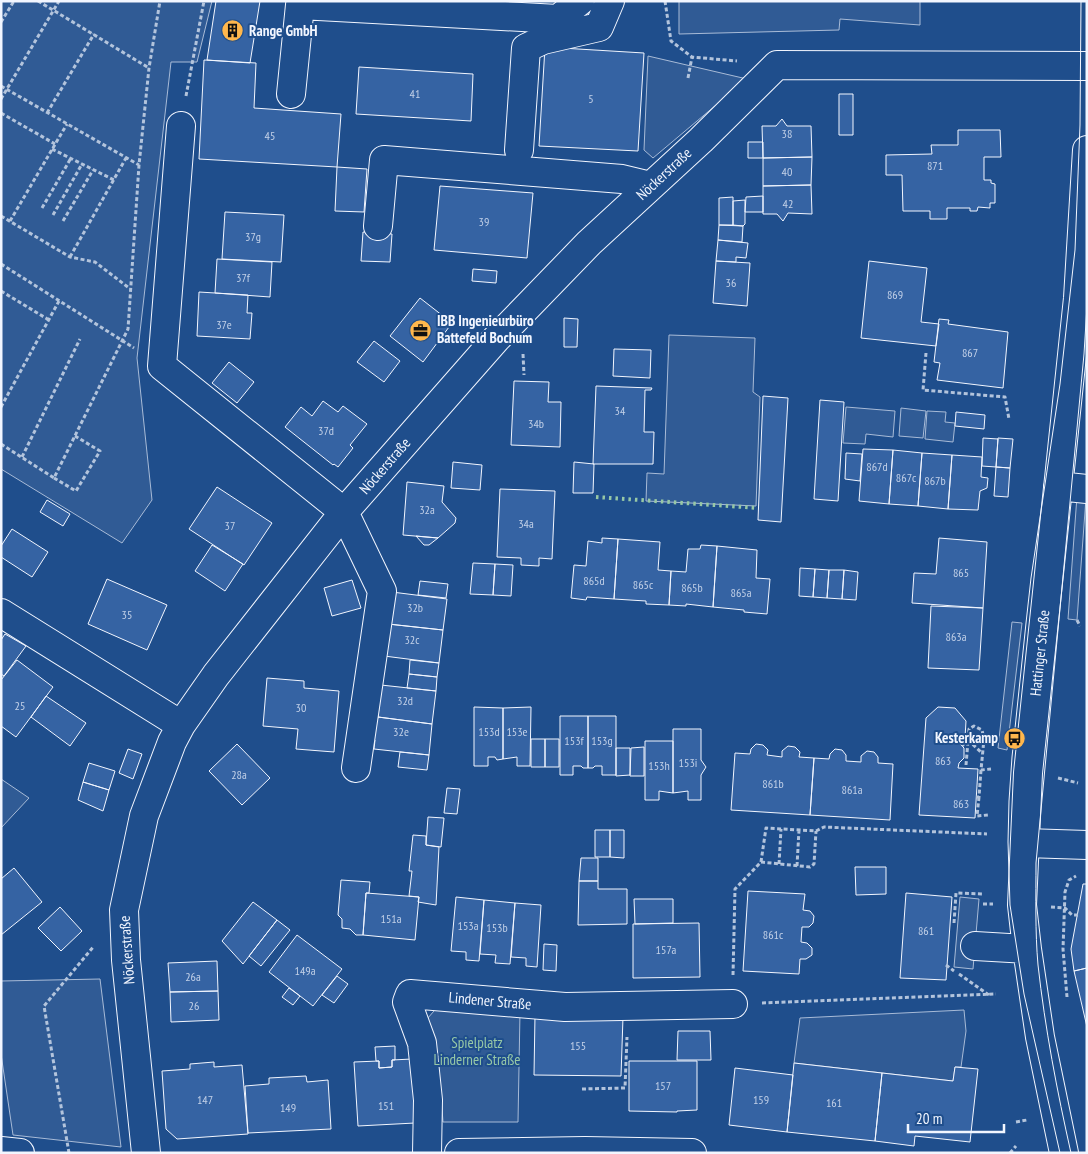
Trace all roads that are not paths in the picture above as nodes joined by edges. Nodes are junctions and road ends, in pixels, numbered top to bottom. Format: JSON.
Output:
{"nodes":[{"id":1,"x":580,"y":1,"type":"edge"},
{"id":2,"x":610,"y":1,"type":"edge"},
{"id":3,"x":300,"y":3,"type":"edge"},
{"id":4,"x":1087,"y":66,"type":"edge"},
{"id":5,"x":291,"y":94,"type":"dead end"},
{"id":6,"x":181,"y":126,"type":"road end"},
{"id":7,"x":519,"y":150,"type":"dead end"},
{"id":8,"x":1087,"y":150,"type":"edge"},
{"id":9,"x":651,"y":186,"type":"junction"},
{"id":10,"x":378,"y":226,"type":"dead end"},
{"id":11,"x":1058,"y":486,"type":"junction"},
{"id":12,"x":1087,"y":489,"type":"edge"},
{"id":13,"x":344,"y":512,"type":"junction"},
{"id":14,"x":1,"y":613,"type":"edge"},
{"id":15,"x":181,"y":725,"type":"junction"},
{"id":16,"x":356,"y":768,"type":"dead end"},
{"id":17,"x":1025,"y":843,"type":"junction"},
{"id":18,"x":1087,"y":845,"type":"edge"},
{"id":19,"x":975,"y":946,"type":"dead end"},
{"id":20,"x":1027,"y":949,"type":"junction"},
{"id":21,"x":733,"y":1004,"type":"road end"},
{"id":22,"x":1,"y":1151,"type":"edge"},
{"id":23,"x":490,"y":1152,"type":"edge"},
{"id":24,"x":20,"y":1153,"type":"edge"},
{"id":25,"x":146,"y":1153,"type":"edge"},
{"id":26,"x":427,"y":1153,"type":"edge"},
{"id":27,"x":459,"y":1153,"type":"edge"},
{"id":28,"x":692,"y":1153,"type":"edge"},
{"id":29,"x":1064,"y":1153,"type":"edge"}],
"edges":[{"from":1,"to":3,"type":"street"},
{"from":2,"to":7,"type":"street"},
{"from":3,"to":5,"type":"street"},
{"from":4,"to":9,"type":"street","name":"Nöckerstraße"},
{"from":6,"to":13,"type":"street"},
{"from":8,"to":11,"type":"street","name":"Hattinger Straße"},
{"from":9,"to":10,"type":"street"},
{"from":9,"to":13,"type":"street","name":"Nöckerstraße"},
{"from":11,"to":12,"type":"street"},
{"from":11,"to":17,"type":"street","name":"Hattinger Straße"},
{"from":13,"to":15,"type":"street","name":"Nöckerstraße"},
{"from":13,"to":16,"type":"street"},
{"from":14,"to":15,"type":"street"},
{"from":15,"to":25,"type":"street","name":"Nöckerstraße"},
{"from":17,"to":18,"type":"street"},
{"from":17,"to":20,"type":"street","name":"Hattinger Straße"},
{"from":19,"to":20,"type":"street"},
{"from":20,"to":29,"type":"street","name":"Hattinger Straße"},
{"from":21,"to":26,"type":"street","name":"Lindener Straße"},
{"from":22,"to":24,"type":"street"},
{"from":23,"to":27,"type":"street"},
{"from":23,"to":28,"type":"street"}]}
